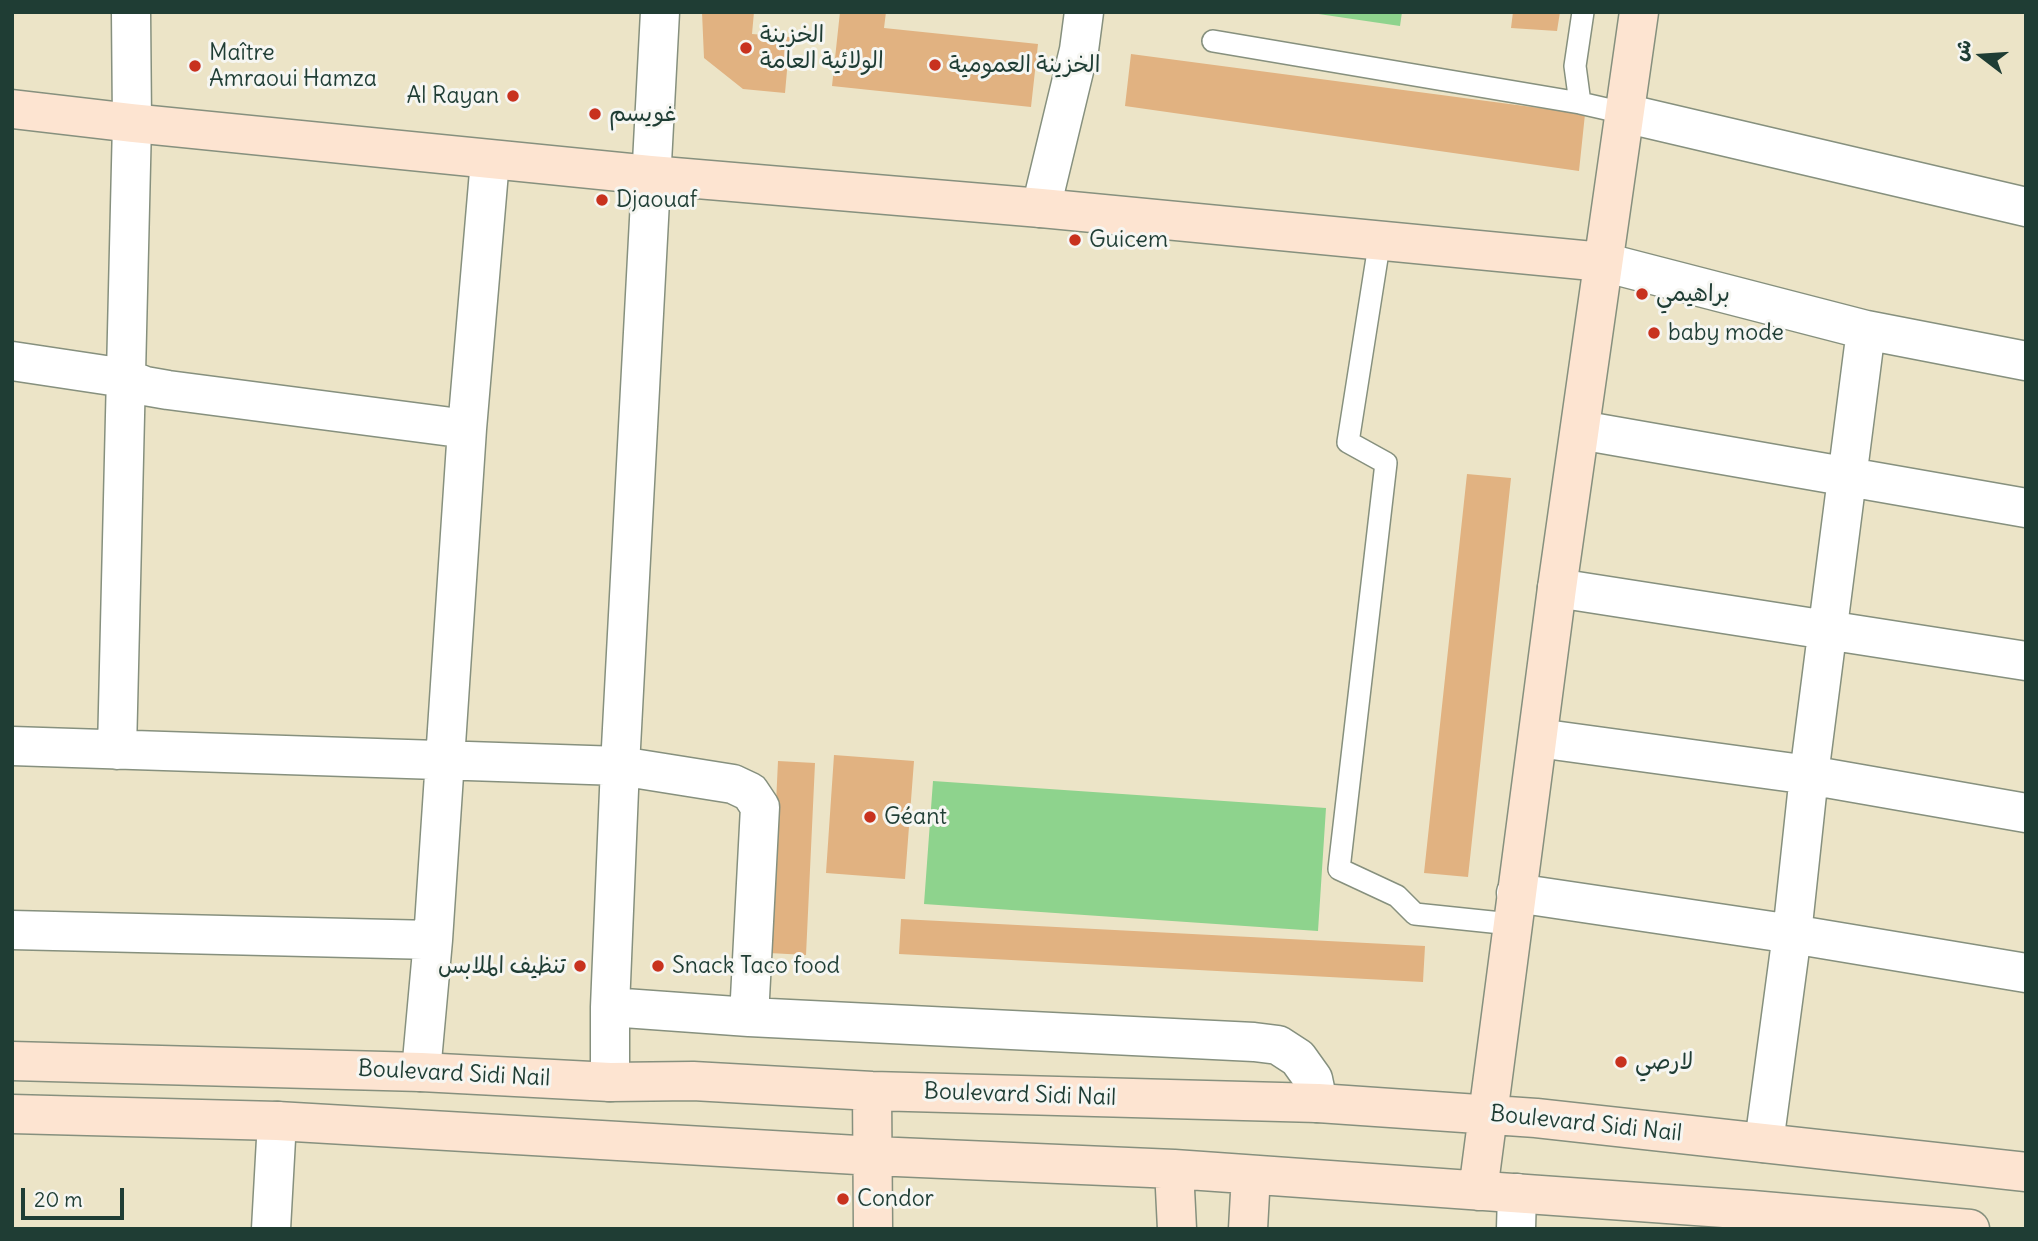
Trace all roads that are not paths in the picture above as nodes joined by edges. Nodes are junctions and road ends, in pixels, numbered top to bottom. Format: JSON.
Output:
{"nodes":[{"id":1,"x":131,"y":12,"type":"edge"},
{"id":2,"x":660,"y":12,"type":"edge"},
{"id":3,"x":1084,"y":12,"type":"edge"},
{"id":4,"x":1584,"y":12,"type":"edge"},
{"id":5,"x":1639,"y":12,"type":"edge"},
{"id":6,"x":1213,"y":41,"type":"dead end"},
{"id":7,"x":1580,"y":103,"type":"junction"},
{"id":8,"x":12,"y":108,"type":"edge"},
{"id":9,"x":1624,"y":113,"type":"junction"},
{"id":10,"x":132,"y":123,"type":"junction"},
{"id":11,"x":490,"y":160,"type":"junction"},
{"id":12,"x":650,"y":175,"type":"junction"},
{"id":13,"x":2026,"y":207,"type":"edge"},
{"id":14,"x":1041,"y":208,"type":"junction"},
{"id":15,"x":1380,"y":239,"type":"junction"},
{"id":16,"x":1603,"y":262,"type":"junction"},
{"id":17,"x":1866,"y":330,"type":"junction"},
{"id":18,"x":12,"y":361,"type":"edge"},
{"id":19,"x":2026,"y":361,"type":"edge"},
{"id":20,"x":125,"y":378,"type":"junction"},
{"id":21,"x":467,"y":429,"type":"junction"},
{"id":22,"x":1580,"y":430,"type":"junction"},
{"id":23,"x":1848,"y":477,"type":"junction"},
{"id":24,"x":2026,"y":508,"type":"edge"},
{"id":25,"x":1557,"y":587,"type":"junction"},
{"id":26,"x":1826,"y":631,"type":"junction"},
{"id":27,"x":2026,"y":662,"type":"edge"},
{"id":28,"x":1538,"y":738,"type":"junction"},
{"id":29,"x":12,"y":746,"type":"edge"},
{"id":30,"x":117,"y":750,"type":"junction"},
{"id":31,"x":443,"y":758,"type":"junction"},
{"id":32,"x":620,"y":766,"type":"junction"},
{"id":33,"x":1809,"y":775,"type":"junction"},
{"id":34,"x":2026,"y":813,"type":"edge"},
{"id":35,"x":1514,"y":909,"type":"junction"},
{"id":36,"x":12,"y":930,"type":"edge"},
{"id":37,"x":1792,"y":934,"type":"junction"},
{"id":38,"x":433,"y":940,"type":"junction"},
{"id":39,"x":2026,"y":973,"type":"edge"},
{"id":40,"x":610,"y":1007,"type":"junction"},
{"id":41,"x":749,"y":1017,"type":"junction"},
{"id":42,"x":12,"y":1061,"type":"edge"},
{"id":43,"x":421,"y":1072,"type":"junction"},
{"id":44,"x":610,"y":1082,"type":"junction"},
{"id":45,"x":872,"y":1091,"type":"junction"},
{"id":46,"x":1318,"y":1103,"type":"junction"},
{"id":47,"x":12,"y":1114,"type":"edge"},
{"id":48,"x":1488,"y":1114,"type":"junction"},
{"id":49,"x":277,"y":1121,"type":"junction"},
{"id":50,"x":1764,"y":1143,"type":"junction"},
{"id":51,"x":874,"y":1156,"type":"junction"},
{"id":52,"x":1174,"y":1169,"type":"junction"},
{"id":53,"x":2026,"y":1172,"type":"edge"},
{"id":54,"x":1251,"y":1175,"type":"junction"},
{"id":55,"x":1478,"y":1191,"type":"junction"},
{"id":56,"x":1516,"y":1211,"type":"edge"},
{"id":57,"x":271,"y":1229,"type":"edge"},
{"id":58,"x":873,"y":1229,"type":"edge"},
{"id":59,"x":1177,"y":1229,"type":"edge"},
{"id":60,"x":1248,"y":1229,"type":"edge"},
{"id":61,"x":1970,"y":1229,"type":"edge"}],
"edges":[{"from":1,"to":10,"type":"street"},
{"from":2,"to":12,"type":"street"},
{"from":3,"to":14,"type":"street"},
{"from":4,"to":7,"type":"lane"},
{"from":5,"to":9,"type":"main road"},
{"from":6,"to":7,"type":"lane"},
{"from":7,"to":9,"type":"lane"},
{"from":8,"to":10,"type":"main road"},
{"from":9,"to":13,"type":"street"},
{"from":9,"to":16,"type":"main road"},
{"from":10,"to":11,"type":"main road"},
{"from":10,"to":20,"type":"street"},
{"from":11,"to":12,"type":"main road"},
{"from":11,"to":21,"type":"street"},
{"from":12,"to":14,"type":"main road"},
{"from":12,"to":32,"type":"street"},
{"from":14,"to":15,"type":"main road"},
{"from":15,"to":16,"type":"main road"},
{"from":15,"to":35,"type":"lane"},
{"from":16,"to":17,"type":"street"},
{"from":16,"to":22,"type":"main road"},
{"from":17,"to":19,"type":"street"},
{"from":17,"to":23,"type":"street"},
{"from":18,"to":20,"type":"street"},
{"from":20,"to":21,"type":"street"},
{"from":20,"to":30,"type":"street"},
{"from":21,"to":31,"type":"street"},
{"from":22,"to":23,"type":"street"},
{"from":22,"to":25,"type":"main road"},
{"from":23,"to":24,"type":"street"},
{"from":23,"to":26,"type":"street"},
{"from":25,"to":26,"type":"street"},
{"from":25,"to":28,"type":"main road"},
{"from":26,"to":27,"type":"street"},
{"from":26,"to":33,"type":"street"},
{"from":28,"to":33,"type":"street"},
{"from":28,"to":35,"type":"main road"},
{"from":29,"to":30,"type":"street"},
{"from":30,"to":31,"type":"street"},
{"from":31,"to":32,"type":"street"},
{"from":31,"to":38,"type":"street"},
{"from":32,"to":40,"type":"street"},
{"from":32,"to":41,"type":"street"},
{"from":33,"to":34,"type":"street"},
{"from":33,"to":37,"type":"street"},
{"from":35,"to":37,"type":"street"},
{"from":35,"to":48,"type":"main road"},
{"from":36,"to":38,"type":"street"},
{"from":37,"to":39,"type":"street"},
{"from":37,"to":50,"type":"street"},
{"from":38,"to":43,"type":"street"},
{"from":40,"to":41,"type":"street"},
{"from":40,"to":44,"type":"street"},
{"from":41,"to":46,"type":"street"},
{"from":42,"to":43,"type":"main road","name":"Boulevard Sidi Nail"},
{"from":43,"to":44,"type":"main road","name":"Boulevard Sidi Nail"},
{"from":44,"to":45,"type":"main road","name":"Boulevard Sidi Nail"},
{"from":45,"to":46,"type":"main road","name":"Boulevard Sidi Nail"},
{"from":45,"to":51,"type":"main road"},
{"from":46,"to":48,"type":"main road","name":"Boulevard Sidi Nail"},
{"from":47,"to":49,"type":"main road"},
{"from":48,"to":50,"type":"main road","name":"Boulevard Sidi Nail"},
{"from":48,"to":55,"type":"main road"},
{"from":49,"to":51,"type":"main road"},
{"from":49,"to":57,"type":"street"},
{"from":50,"to":53,"type":"main road","name":"Boulevard Sidi Nail"},
{"from":51,"to":52,"type":"main road"},
{"from":51,"to":58,"type":"main road"},
{"from":52,"to":54,"type":"main road"},
{"from":52,"to":59,"type":"main road"},
{"from":54,"to":55,"type":"main road"},
{"from":54,"to":60,"type":"main road"},
{"from":55,"to":56,"type":"main road"},
{"from":56,"to":61,"type":"main road"}]}
